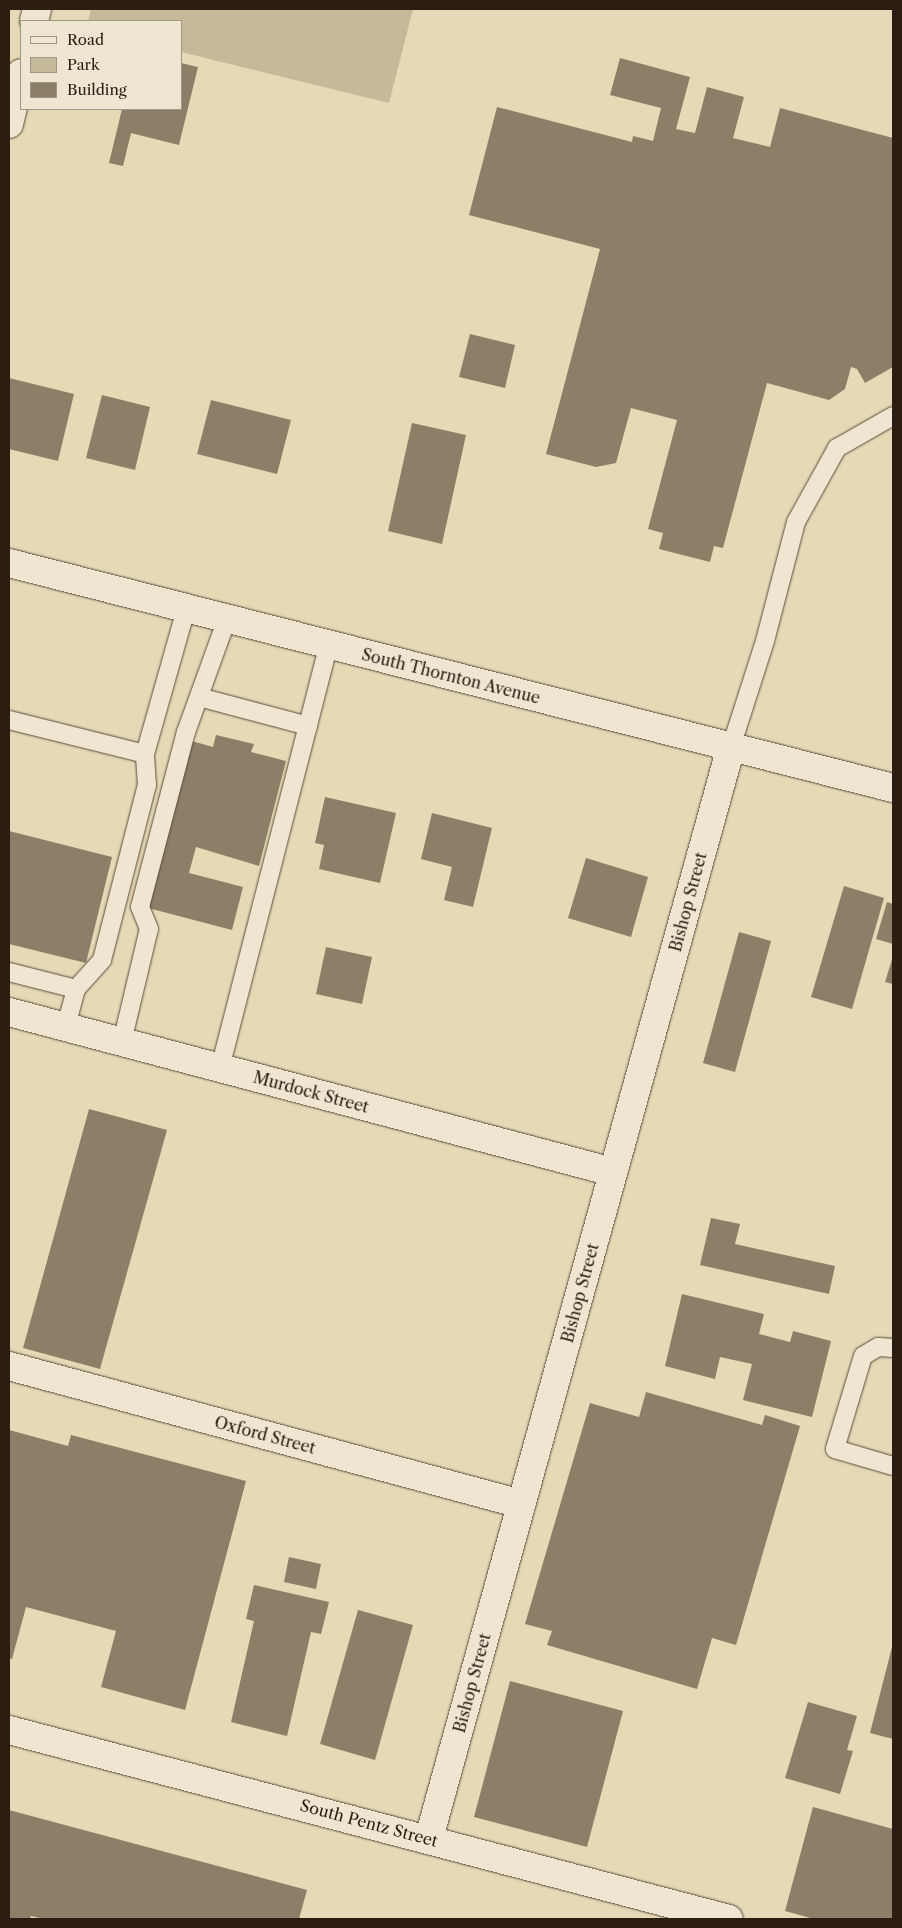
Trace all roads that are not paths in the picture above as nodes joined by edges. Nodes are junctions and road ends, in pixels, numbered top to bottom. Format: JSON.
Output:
{"nodes":[{"id":1,"x":20,"y":77,"type":"edge"},
{"id":2,"x":9,"y":124,"type":"edge"},
{"id":3,"x":893,"y":416,"type":"edge"},
{"id":4,"x":9,"y":564,"type":"edge"},
{"id":5,"x":186,"y":608,"type":"junction"},
{"id":6,"x":227,"y":619,"type":"junction"},
{"id":7,"x":329,"y":645,"type":"junction"},
{"id":8,"x":199,"y":697,"type":"junction"},
{"id":9,"x":9,"y":720,"type":"edge"},
{"id":10,"x":308,"y":726,"type":"junction"},
{"id":11,"x":731,"y":747,"type":"junction"},
{"id":12,"x":145,"y":754,"type":"junction"},
{"id":13,"x":893,"y":788,"type":"edge"},
{"id":14,"x":9,"y":972,"type":"edge"},
{"id":15,"x":76,"y":989,"type":"junction"},
{"id":16,"x":9,"y":1012,"type":"edge"},
{"id":17,"x":66,"y":1027,"type":"junction"},
{"id":18,"x":122,"y":1042,"type":"junction"},
{"id":19,"x":220,"y":1068,"type":"junction"},
{"id":20,"x":613,"y":1172,"type":"junction"},
{"id":21,"x":893,"y":1348,"type":"edge"},
{"id":22,"x":9,"y":1366,"type":"edge"},
{"id":23,"x":893,"y":1466,"type":"edge"},
{"id":24,"x":521,"y":1504,"type":"junction"},
{"id":25,"x":9,"y":1730,"type":"edge"},
{"id":26,"x":429,"y":1838,"type":"junction"},
{"id":27,"x":729,"y":1919,"type":"edge"}],
"edges":[{"from":1,"to":2,"type":"street"},
{"from":3,"to":11,"type":"lane"},
{"from":4,"to":5,"type":"street","name":"South Thornton Avenue"},
{"from":5,"to":6,"type":"street","name":"South Thornton Avenue"},
{"from":5,"to":12,"type":"lane"},
{"from":6,"to":7,"type":"street","name":"South Thornton Avenue"},
{"from":6,"to":8,"type":"lane"},
{"from":7,"to":10,"type":"lane"},
{"from":7,"to":11,"type":"street","name":"South Thornton Avenue"},
{"from":8,"to":10,"type":"lane"},
{"from":8,"to":18,"type":"lane"},
{"from":9,"to":12,"type":"lane"},
{"from":10,"to":19,"type":"lane"},
{"from":11,"to":13,"type":"street","name":"South Thornton Avenue"},
{"from":11,"to":20,"type":"street","name":"Bishop Street"},
{"from":12,"to":15,"type":"lane"},
{"from":14,"to":15,"type":"lane"},
{"from":15,"to":17,"type":"lane"},
{"from":16,"to":17,"type":"street","name":"Murdock Street"},
{"from":17,"to":18,"type":"street","name":"Murdock Street"},
{"from":18,"to":19,"type":"street","name":"Murdock Street"},
{"from":19,"to":20,"type":"street","name":"Murdock Street"},
{"from":20,"to":24,"type":"street","name":"Bishop Street"},
{"from":21,"to":23,"type":"lane"},
{"from":22,"to":24,"type":"street","name":"Oxford Street"},
{"from":24,"to":26,"type":"street","name":"Bishop Street"},
{"from":25,"to":26,"type":"street","name":"South Pentz Street"},
{"from":26,"to":27,"type":"street","name":"South Pentz Street"}]}
